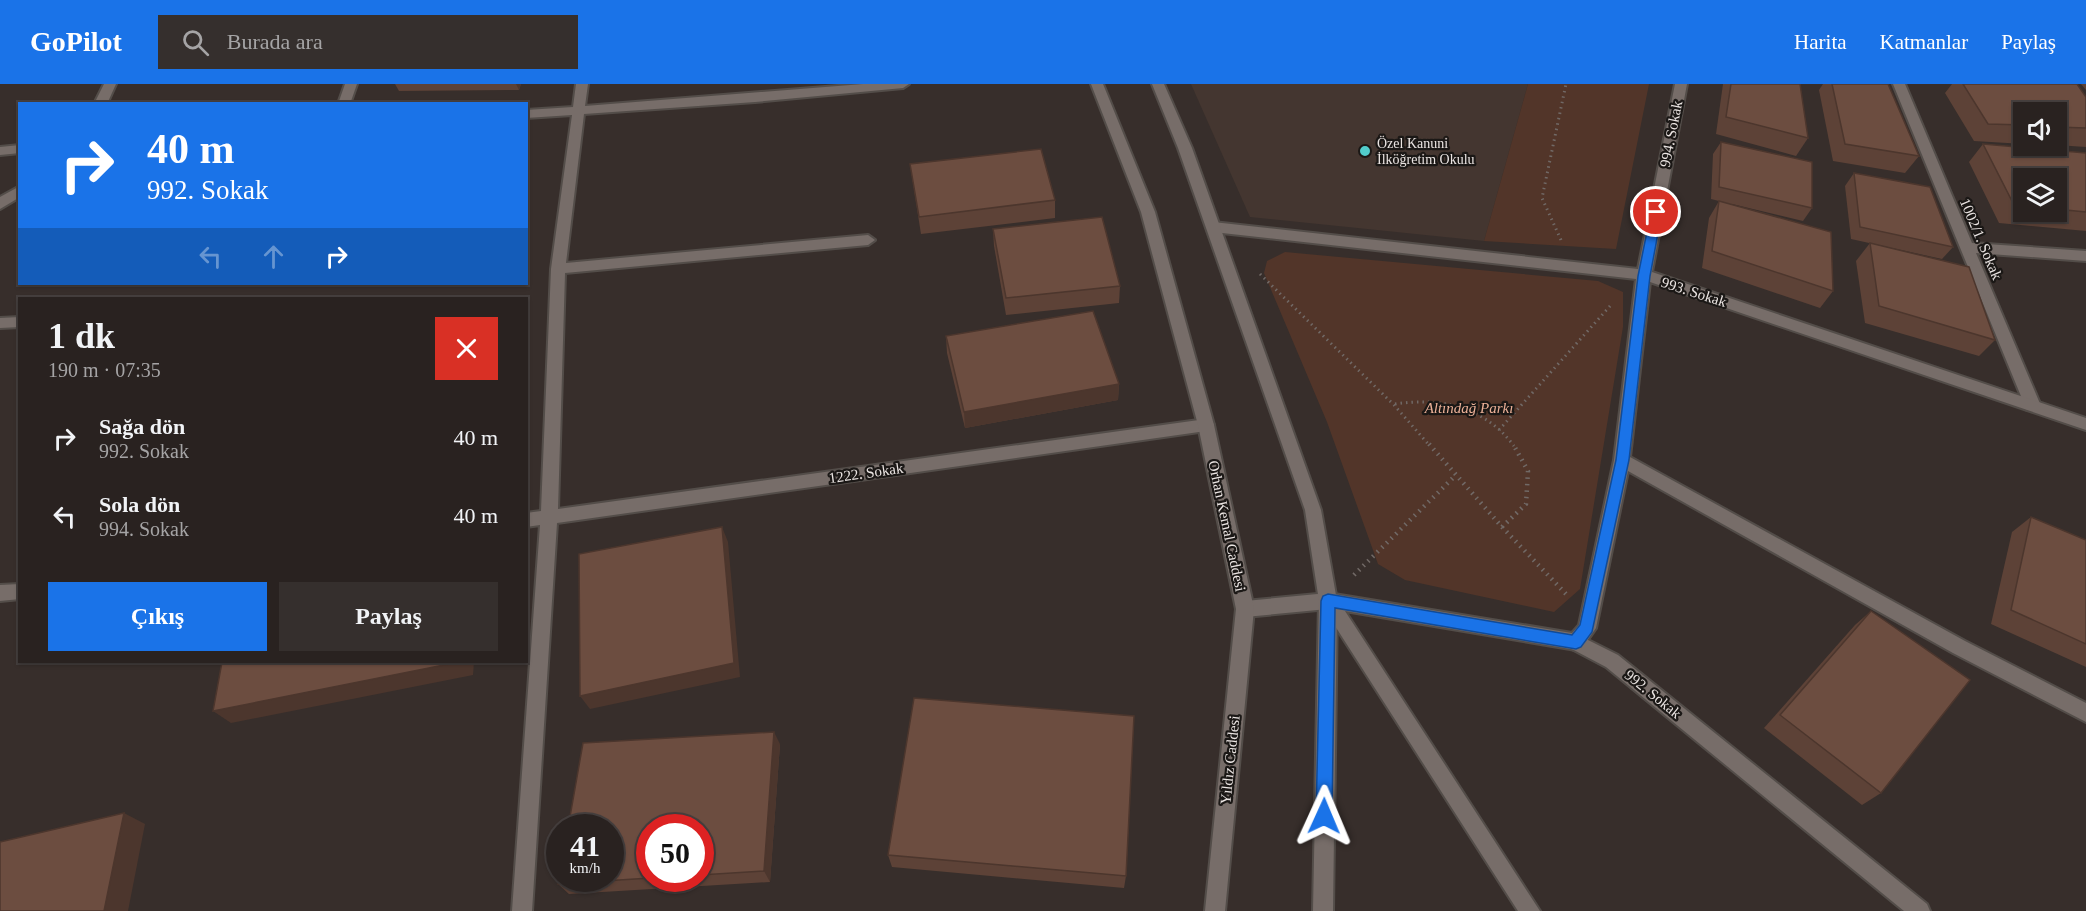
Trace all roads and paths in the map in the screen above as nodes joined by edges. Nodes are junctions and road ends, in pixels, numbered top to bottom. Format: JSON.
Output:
{"nodes":[{"id":1,"x":110,"y":84,"type":"edge"},
{"id":2,"x":351,"y":84,"type":"edge"},
{"id":3,"x":582,"y":84,"type":"edge"},
{"id":4,"x":903,"y":84,"type":"edge"},
{"id":5,"x":1097,"y":84,"type":"edge"},
{"id":6,"x":1158,"y":84,"type":"edge"},
{"id":7,"x":1566,"y":84,"type":"edge"},
{"id":8,"x":1681,"y":84,"type":"edge"},
{"id":9,"x":1899,"y":84,"type":"edge"},
{"id":10,"x":101,"y":102,"type":"edge"},
{"id":11,"x":345,"y":102,"type":"edge"},
{"id":12,"x":580,"y":110,"type":"junction"},
{"id":13,"x":528,"y":114,"type":"edge"},
{"id":14,"x":18,"y":149,"type":"edge"},
{"id":15,"x":0,"y":151,"type":"edge"},
{"id":16,"x":18,"y":191,"type":"edge"},
{"id":17,"x":0,"y":204,"type":"edge"},
{"id":18,"x":1213,"y":227,"type":"junction"},
{"id":19,"x":868,"y":240,"type":"dead end"},
{"id":20,"x":1564,"y":246,"type":"dead end"},
{"id":21,"x":1967,"y":247,"type":"junction"},
{"id":22,"x":2086,"y":256,"type":"edge"},
{"id":23,"x":1254,"y":268,"type":"dead end"},
{"id":24,"x":558,"y":269,"type":"junction"},
{"id":25,"x":1644,"y":276,"type":"junction"},
{"id":26,"x":18,"y":322,"type":"edge"},
{"id":27,"x":0,"y":323,"type":"edge"},
{"id":28,"x":1394,"y":405,"type":"junction"},
{"id":29,"x":2033,"y":406,"type":"junction"},
{"id":30,"x":2086,"y":424,"type":"edge"},
{"id":31,"x":1206,"y":425,"type":"junction"},
{"id":32,"x":1499,"y":430,"type":"junction"},
{"id":33,"x":1622,"y":460,"type":"junction"},
{"id":34,"x":1456,"y":475,"type":"junction"},
{"id":35,"x":549,"y":517,"type":"junction"},
{"id":36,"x":528,"y":520,"type":"edge"},
{"id":37,"x":1502,"y":527,"type":"junction"},
{"id":38,"x":18,"y":591,"type":"edge"},
{"id":39,"x":0,"y":593,"type":"edge"},
{"id":40,"x":1328,"y":601,"type":"junction"},
{"id":41,"x":1245,"y":609,"type":"junction"},
{"id":42,"x":1589,"y":618,"type":"junction"},
{"id":43,"x":1576,"y":642,"type":"junction"},
{"id":44,"x":2086,"y":713,"type":"edge"},
{"id":45,"x":522,"y":911,"type":"edge"},
{"id":46,"x":1215,"y":911,"type":"edge"},
{"id":47,"x":1323,"y":911,"type":"edge"},
{"id":48,"x":1530,"y":911,"type":"edge"},
{"id":49,"x":1920,"y":911,"type":"edge"}],
"edges":[{"from":1,"to":10,"type":"street"},
{"from":2,"to":11,"type":"street"},
{"from":3,"to":12,"type":"street"},
{"from":4,"to":12,"type":"street"},
{"from":5,"to":31,"type":"street","name":"Orhan Kemal Caddesi"},
{"from":6,"to":18,"type":"street"},
{"from":7,"to":20,"type":"path"},
{"from":8,"to":25,"type":"street","name":"994. Sokak"},
{"from":9,"to":21,"type":"street","name":"1002/1. Sokak"},
{"from":12,"to":13,"type":"street"},
{"from":12,"to":24,"type":"street"},
{"from":14,"to":15,"type":"street"},
{"from":16,"to":17,"type":"street"},
{"from":18,"to":25,"type":"street","name":"993. Sokak"},
{"from":18,"to":40,"type":"street"},
{"from":19,"to":24,"type":"street"},
{"from":21,"to":22,"type":"street"},
{"from":21,"to":29,"type":"street","name":"1002/1. Sokak"},
{"from":23,"to":28,"type":"path"},
{"from":24,"to":35,"type":"street"},
{"from":25,"to":29,"type":"street","name":"993. Sokak"},
{"from":25,"to":32,"type":"path"},
{"from":25,"to":33,"type":"street","name":"994. Sokak"},
{"from":26,"to":27,"type":"street"},
{"from":28,"to":32,"type":"path"},
{"from":28,"to":34,"type":"path"},
{"from":29,"to":30,"type":"street","name":"993. Sokak"},
{"from":31,"to":35,"type":"street","name":"1222. Sokak"},
{"from":31,"to":41,"type":"street","name":"Orhan Kemal Caddesi"},
{"from":32,"to":37,"type":"path"},
{"from":33,"to":42,"type":"street","name":"994. Sokak"},
{"from":33,"to":44,"type":"street"},
{"from":34,"to":37,"type":"path"},
{"from":34,"to":40,"type":"path"},
{"from":35,"to":36,"type":"street","name":"1222. Sokak"},
{"from":35,"to":45,"type":"street"},
{"from":37,"to":42,"type":"path"},
{"from":38,"to":39,"type":"street"},
{"from":40,"to":41,"type":"street","name":"Orhan Kemal Caddesi"},
{"from":40,"to":43,"type":"street","name":"992. Sokak"},
{"from":40,"to":47,"type":"street"},
{"from":40,"to":48,"type":"street"},
{"from":41,"to":46,"type":"street","name":"Yıldız Caddesi"},
{"from":42,"to":43,"type":"street","name":"994. Sokak"},
{"from":43,"to":49,"type":"street","name":"992. Sokak"}]}
